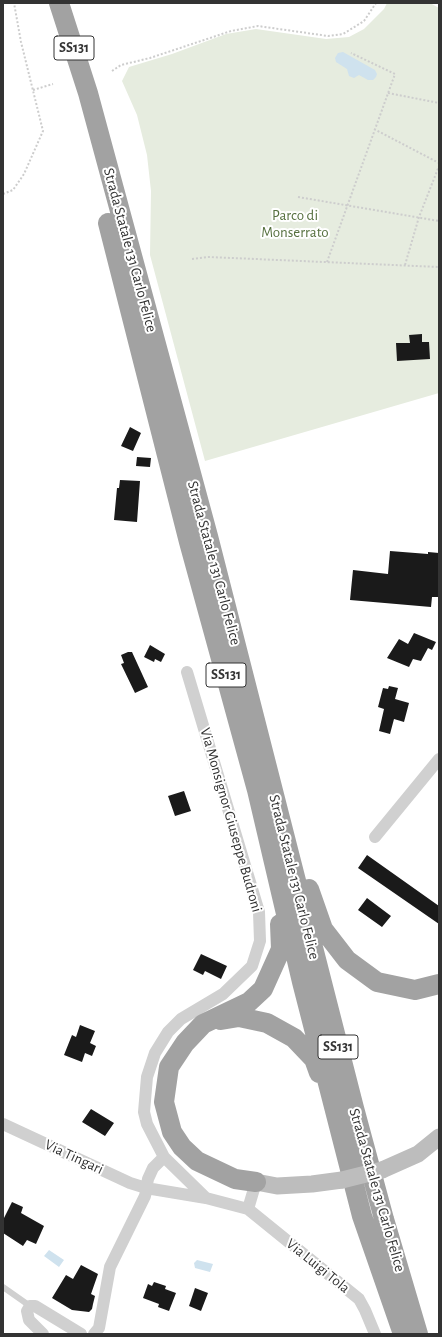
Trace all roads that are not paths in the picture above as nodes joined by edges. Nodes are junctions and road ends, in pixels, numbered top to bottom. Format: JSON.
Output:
{"nodes":[{"id":1,"x":71,"y":3,"type":"edge"},
{"id":2,"x":52,"y":6,"type":"edge"},
{"id":3,"x":88,"y":93,"type":"junction"},
{"id":4,"x":188,"y":672,"type":"dead end"},
{"id":5,"x":264,"y":758,"type":"junction"},
{"id":6,"x":439,"y":759,"type":"edge"},
{"id":7,"x":257,"y":790,"type":"junction"},
{"id":8,"x":375,"y":837,"type":"dead end"},
{"id":9,"x":439,"y":984,"type":"edge"},
{"id":10,"x":203,"y":1024,"type":"junction"},
{"id":11,"x":337,"y":1115,"type":"junction"},
{"id":12,"x":3,"y":1124,"type":"edge"},
{"id":13,"x":439,"y":1137,"type":"edge"},
{"id":14,"x":164,"y":1157,"type":"junction"},
{"id":15,"x":256,"y":1182,"type":"junction"},
{"id":16,"x":146,"y":1188,"type":"junction"},
{"id":17,"x":206,"y":1198,"type":"junction"},
{"id":18,"x":248,"y":1209,"type":"junction"},
{"id":19,"x":3,"y":1287,"type":"edge"},
{"id":20,"x":30,"y":1306,"type":"junction"},
{"id":21,"x":43,"y":1334,"type":"edge"},
{"id":22,"x":81,"y":1334,"type":"edge"},
{"id":23,"x":94,"y":1334,"type":"edge"},
{"id":24,"x":376,"y":1334,"type":"edge"},
{"id":25,"x":403,"y":1334,"type":"edge"},
{"id":26,"x":418,"y":1334,"type":"edge"}],
"edges":[{"from":1,"to":3,"type":"highway"},
{"from":2,"to":3,"type":"highway","name":"Strada Statale 131 Carlo Felice","number":"SS131"},
{"from":2,"to":7,"type":"highway","name":"Strada Statale 131 Carlo Felice","number":"SS131"},
{"from":3,"to":5,"type":"highway","name":"Strada Statale 131 Carlo Felice","number":"SS131"},
{"from":4,"to":14,"type":"street","name":"Via Monsignor Giuseppe Budroni"},
{"from":5,"to":9,"type":"highway"},
{"from":5,"to":26,"type":"highway","name":"Strada Statale 131 Carlo Felice","number":"SS131"},
{"from":6,"to":8,"type":"street"},
{"from":7,"to":10,"type":"highway"},
{"from":7,"to":11,"type":"highway","name":"Strada Statale 131 Carlo Felice","number":"SS131"},
{"from":10,"to":11,"type":"highway"},
{"from":10,"to":15,"type":"highway"},
{"from":11,"to":25,"type":"highway","name":"Strada Statale 131 Carlo Felice","number":"SS131"},
{"from":12,"to":16,"type":"street","name":"Via Tingari"},
{"from":13,"to":15,"type":"main road","bridge":true},
{"from":14,"to":16,"type":"street"},
{"from":14,"to":17,"type":"street","name":"Via Tingari"},
{"from":15,"to":18,"type":"street"},
{"from":16,"to":17,"type":"street","name":"Via Tingari"},
{"from":16,"to":23,"type":"street"},
{"from":17,"to":18,"type":"street","name":"Via Tingari"},
{"from":18,"to":24,"type":"street","name":"Via Luigi Tola"},
{"from":19,"to":20,"type":"lane"},
{"from":20,"to":21,"type":"street"},
{"from":20,"to":22,"type":"street"}]}
